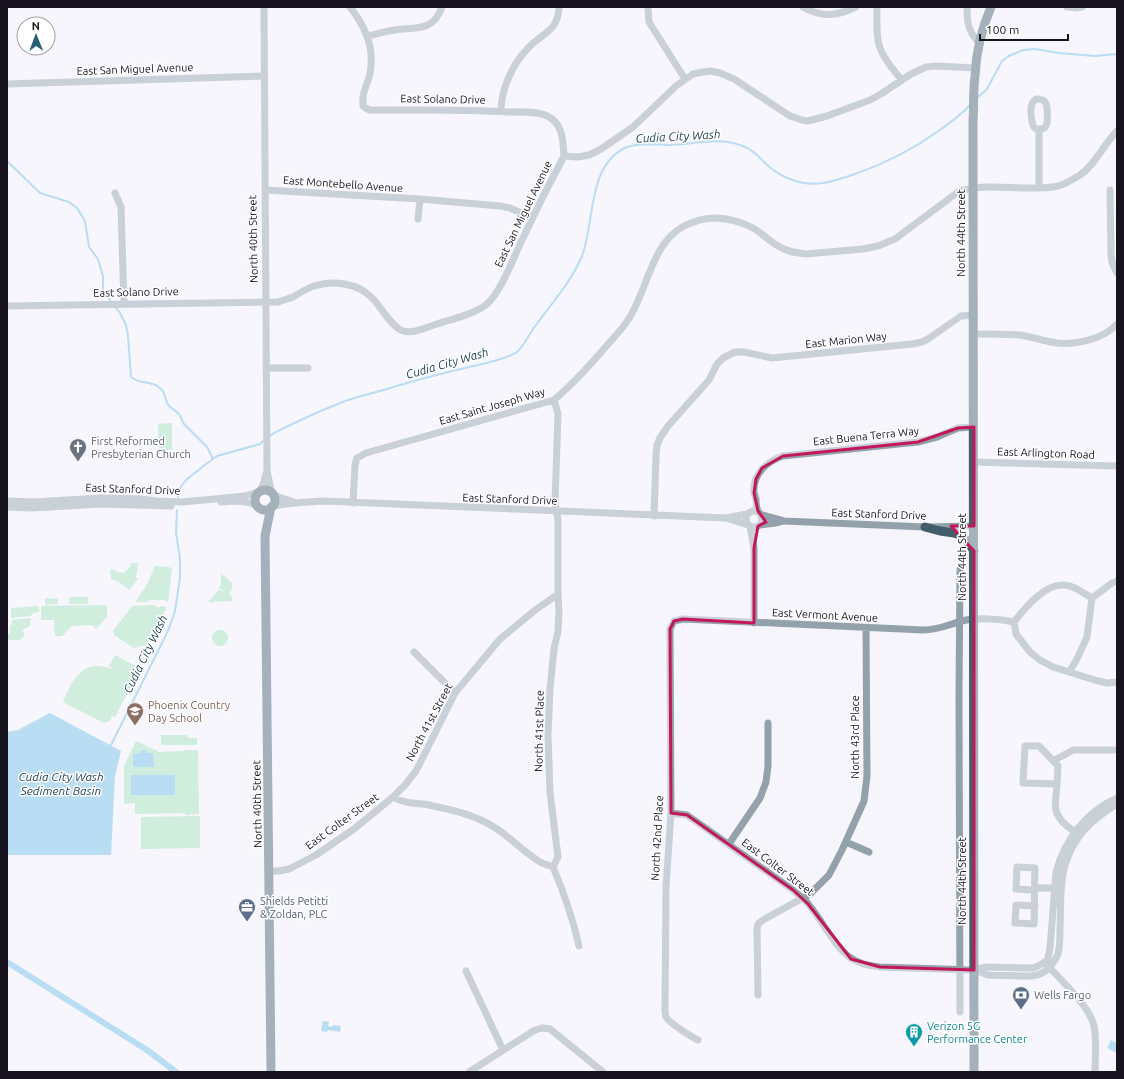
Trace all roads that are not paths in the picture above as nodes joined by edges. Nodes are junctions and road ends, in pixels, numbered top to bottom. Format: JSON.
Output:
{"nodes":[{"id":1,"x":264,"y":7,"type":"edge"},
{"id":2,"x":350,"y":7,"type":"edge"},
{"id":3,"x":442,"y":7,"type":"edge"},
{"id":4,"x":559,"y":7,"type":"edge"},
{"id":5,"x":648,"y":7,"type":"edge"},
{"id":6,"x":803,"y":7,"type":"edge"},
{"id":7,"x":856,"y":7,"type":"edge"},
{"id":8,"x":877,"y":7,"type":"edge"},
{"id":9,"x":967,"y":7,"type":"edge"},
{"id":10,"x":991,"y":7,"type":"edge"},
{"id":11,"x":1067,"y":7,"type":"edge"},
{"id":12,"x":1082,"y":7,"type":"edge"},
{"id":13,"x":368,"y":36,"type":"junction"},
{"id":14,"x":980,"y":44,"type":"junction"},
{"id":15,"x":976,"y":68,"type":"junction"},
{"id":16,"x":264,"y":76,"type":"junction"},
{"id":17,"x":685,"y":79,"type":"junction"},
{"id":18,"x":902,"y":80,"type":"junction"},
{"id":19,"x":7,"y":84,"type":"edge"},
{"id":20,"x":501,"y":111,"type":"junction"},
{"id":21,"x":1040,"y":130,"type":"dead end"},
{"id":22,"x":1117,"y":131,"type":"edge"},
{"id":23,"x":564,"y":156,"type":"junction"},
{"id":24,"x":973,"y":188,"type":"junction"},
{"id":25,"x":1039,"y":188,"type":"junction"},
{"id":26,"x":265,"y":190,"type":"junction"},
{"id":27,"x":1110,"y":190,"type":"dead end"},
{"id":28,"x":115,"y":193,"type":"dead end"},
{"id":29,"x":420,"y":199,"type":"junction"},
{"id":30,"x":418,"y":218,"type":"dead end"},
{"id":31,"x":532,"y":218,"type":"junction"},
{"id":32,"x":1117,"y":273,"type":"edge"},
{"id":33,"x":266,"y":301,"type":"junction"},
{"id":34,"x":124,"y":304,"type":"junction"},
{"id":35,"x":7,"y":306,"type":"edge"},
{"id":36,"x":974,"y":315,"type":"junction"},
{"id":37,"x":1115,"y":330,"type":"edge"},
{"id":38,"x":974,"y":334,"type":"junction"},
{"id":39,"x":266,"y":368,"type":"junction"},
{"id":40,"x":308,"y":368,"type":"dead end"},
{"id":41,"x":554,"y":400,"type":"junction"},
{"id":42,"x":974,"y":427,"type":"junction"},
{"id":43,"x":974,"y":462,"type":"junction"},
{"id":44,"x":1117,"y":466,"type":"edge"},
{"id":45,"x":267,"y":471,"type":"junction"},
{"id":46,"x":259,"y":492,"type":"junction"},
{"id":47,"x":273,"y":494,"type":"junction"},
{"id":48,"x":754,"y":494,"type":"junction"},
{"id":49,"x":7,"y":501,"type":"edge"},
{"id":50,"x":294,"y":502,"type":"junction"},
{"id":51,"x":354,"y":503,"type":"junction"},
{"id":52,"x":7,"y":507,"type":"edge"},
{"id":53,"x":259,"y":507,"type":"junction"},
{"id":54,"x":272,"y":507,"type":"junction"},
{"id":55,"x":557,"y":512,"type":"junction"},
{"id":56,"x":748,"y":513,"type":"junction"},
{"id":57,"x":760,"y":513,"type":"junction"},
{"id":58,"x":654,"y":516,"type":"junction"},
{"id":59,"x":726,"y":518,"type":"junction"},
{"id":60,"x":784,"y":521,"type":"junction"},
{"id":61,"x":749,"y":525,"type":"junction"},
{"id":62,"x":759,"y":525,"type":"junction"},
{"id":63,"x":974,"y":526,"type":"junction"},
{"id":64,"x":925,"y":527,"type":"junction"},
{"id":65,"x":265,"y":536,"type":"junction"},
{"id":66,"x":754,"y":548,"type":"junction"},
{"id":67,"x":974,"y":550,"type":"junction"},
{"id":68,"x":960,"y":570,"type":"dead end"},
{"id":69,"x":1117,"y":582,"type":"edge"},
{"id":70,"x":558,"y":594,"type":"junction"},
{"id":71,"x":1092,"y":598,"type":"junction"},
{"id":72,"x":974,"y":620,"type":"junction"},
{"id":73,"x":674,"y":621,"type":"joint"},
{"id":74,"x":960,"y":622,"type":"junction"},
{"id":75,"x":1014,"y":622,"type":"junction"},
{"id":76,"x":754,"y":623,"type":"junction"},
{"id":77,"x":866,"y":628,"type":"junction"},
{"id":78,"x":414,"y":652,"type":"dead end"},
{"id":79,"x":1069,"y":672,"type":"junction"},
{"id":80,"x":1117,"y":682,"type":"edge"},
{"id":81,"x":454,"y":693,"type":"junction"},
{"id":82,"x":768,"y":723,"type":"dead end"},
{"id":83,"x":1117,"y":750,"type":"edge"},
{"id":84,"x":1053,"y":761,"type":"junction"},
{"id":85,"x":1057,"y":784,"type":"junction"},
{"id":86,"x":393,"y":797,"type":"junction"},
{"id":87,"x":1117,"y":798,"type":"edge"},
{"id":88,"x":1117,"y":804,"type":"edge"},
{"id":89,"x":671,"y":813,"type":"junction"},
{"id":90,"x":1077,"y":833,"type":"junction"},
{"id":91,"x":846,"y":842,"type":"junction"},
{"id":92,"x":729,"y":844,"type":"junction"},
{"id":93,"x":869,"y":852,"type":"dead end"},
{"id":94,"x":553,"y":868,"type":"junction"},
{"id":95,"x":270,"y":871,"type":"junction"},
{"id":96,"x":1054,"y":888,"type":"junction"},
{"id":97,"x":802,"y":898,"type":"junction"},
{"id":98,"x":1035,"y":906,"type":"dead end"},
{"id":99,"x":579,"y":946,"type":"dead end"},
{"id":100,"x":1048,"y":965,"type":"junction"},
{"id":101,"x":960,"y":969,"type":"junction"},
{"id":102,"x":974,"y":970,"type":"junction"},
{"id":103,"x":466,"y":971,"type":"dead end"},
{"id":104,"x":758,"y":995,"type":"dead end"},
{"id":105,"x":960,"y":1012,"type":"dead end"},
{"id":106,"x":698,"y":1040,"type":"dead end"},
{"id":107,"x":503,"y":1050,"type":"junction"},
{"id":108,"x":271,"y":1072,"type":"edge"},
{"id":109,"x":469,"y":1072,"type":"edge"},
{"id":110,"x":603,"y":1072,"type":"edge"},
{"id":111,"x":973,"y":1072,"type":"edge"},
{"id":112,"x":1095,"y":1072,"type":"edge"}],
"edges":[{"from":1,"to":16,"type":"street","name":"North 40th Street"},
{"from":2,"to":13,"type":"street"},
{"from":3,"to":13,"type":"street"},
{"from":4,"to":20,"type":"street"},
{"from":5,"to":17,"type":"street"},
{"from":6,"to":7,"type":"street"},
{"from":8,"to":18,"type":"street"},
{"from":9,"to":14,"type":"street"},
{"from":10,"to":14,"type":"main road","name":"North 44th Street"},
{"from":11,"to":12,"type":"street"},
{"from":13,"to":20,"type":"street","name":"East Solano Drive"},
{"from":14,"to":15,"type":"main road","name":"North 44th Street"},
{"from":15,"to":18,"type":"street","name":"East San Miguel Avenue"},
{"from":15,"to":24,"type":"main road","name":"North 44th Street"},
{"from":16,"to":19,"type":"street","name":"East San Miguel Avenue"},
{"from":16,"to":26,"type":"street","name":"North 40th Street"},
{"from":17,"to":18,"type":"street","name":"East San Miguel Avenue"},
{"from":17,"to":23,"type":"street","name":"East San Miguel Avenue"},
{"from":20,"to":23,"type":"street","name":"East Solano Drive"},
{"from":21,"to":25,"type":"street"},
{"from":22,"to":25,"type":"street"},
{"from":23,"to":31,"type":"street","name":"East San Miguel Avenue"},
{"from":24,"to":25,"type":"street"},
{"from":24,"to":36,"type":"main road","name":"North 44th Street"},
{"from":24,"to":41,"type":"street","name":"East Saint Joseph Way"},
{"from":26,"to":29,"type":"street","name":"East Montebello Avenue"},
{"from":26,"to":33,"type":"street","name":"North 40th Street"},
{"from":27,"to":32,"type":"street"},
{"from":28,"to":34,"type":"street"},
{"from":29,"to":30,"type":"street"},
{"from":29,"to":31,"type":"street","name":"East Montebello Avenue"},
{"from":31,"to":33,"type":"street","name":"East San Miguel Avenue"},
{"from":33,"to":34,"type":"street","name":"East Solano Drive"},
{"from":33,"to":39,"type":"street","name":"North 40th Street"},
{"from":34,"to":35,"type":"street","name":"East Solano Drive"},
{"from":36,"to":38,"type":"main road","name":"North 44th Street"},
{"from":36,"to":58,"type":"street","name":"East Marion Way"},
{"from":37,"to":38,"type":"street"},
{"from":38,"to":42,"type":"main road","name":"North 44th Street"},
{"from":39,"to":40,"type":"street"},
{"from":39,"to":45,"type":"street","name":"North 40th Street"},
{"from":41,"to":51,"type":"street","name":"East Saint Joseph Way"},
{"from":41,"to":55,"type":"street","name":"North 41st Place"},
{"from":42,"to":43,"type":"main road","name":"North 44th Street"},
{"from":42,"to":48,"type":"street","name":"East Buena Terra Way"},
{"from":43,"to":44,"type":"street","name":"East Arlington Road"},
{"from":43,"to":63,"type":"main road","name":"North 44th Street"},
{"from":45,"to":46,"type":"street","name":"North 40th Street"},
{"from":45,"to":47,"type":"street","name":"North 40th Street"},
{"from":46,"to":47,"type":"main road"},
{"from":46,"to":49,"type":"street","name":"East Stanford Drive"},
{"from":46,"to":53,"type":"main road"},
{"from":47,"to":50,"type":"street","name":"East Stanford Drive"},
{"from":47,"to":54,"type":"main road"},
{"from":48,"to":56,"type":"street"},
{"from":48,"to":57,"type":"street"},
{"from":50,"to":51,"type":"street","name":"East Stanford Drive"},
{"from":50,"to":54,"type":"street","name":"East Stanford Drive"},
{"from":51,"to":55,"type":"street","name":"East Stanford Drive"},
{"from":52,"to":53,"type":"street","name":"East Stanford Drive"},
{"from":53,"to":54,"type":"main road"},
{"from":53,"to":65,"type":"main road","name":"North 40th Street"},
{"from":54,"to":65,"type":"main road","name":"North 40th Street"},
{"from":55,"to":58,"type":"street","name":"East Stanford Drive"},
{"from":55,"to":70,"type":"street","name":"North 41st Place"},
{"from":56,"to":57,"type":"street","name":"East Stanford Drive"},
{"from":56,"to":59,"type":"street","name":"East Stanford Drive"},
{"from":56,"to":61,"type":"street"},
{"from":57,"to":60,"type":"street","name":"East Stanford Drive"},
{"from":57,"to":62,"type":"street"},
{"from":58,"to":59,"type":"street","name":"East Stanford Drive"},
{"from":59,"to":61,"type":"street","name":"East Stanford Drive"},
{"from":60,"to":62,"type":"street","name":"East Stanford Drive"},
{"from":60,"to":64,"type":"street","name":"East Stanford Drive"},
{"from":61,"to":62,"type":"street","name":"East Stanford Drive"},
{"from":61,"to":66,"type":"street"},
{"from":62,"to":66,"type":"street"},
{"from":63,"to":64,"type":"street","name":"East Stanford Drive"},
{"from":63,"to":67,"type":"main road","name":"North 44th Street"},
{"from":64,"to":67,"type":"main road"},
{"from":65,"to":95,"type":"main road","name":"North 40th Street"},
{"from":66,"to":76,"type":"street"},
{"from":67,"to":72,"type":"main road","name":"North 44th Street"},
{"from":68,"to":74,"type":"street","name":"North 44th Street"},
{"from":69,"to":71,"type":"street"},
{"from":70,"to":81,"type":"street","name":"North 41st Street"},
{"from":70,"to":94,"type":"street","name":"North 41st Place"},
{"from":71,"to":75,"type":"street"},
{"from":71,"to":79,"type":"street"},
{"from":72,"to":74,"type":"street","name":"East Vermont Avenue"},
{"from":72,"to":75,"type":"street","name":"East Vermont Avenue"},
{"from":72,"to":102,"type":"main road","name":"North 44th Street"},
{"from":73,"to":76,"type":"street","name":"East Vermont Avenue"},
{"from":73,"to":89,"type":"street","name":"North 42nd Place"},
{"from":74,"to":77,"type":"street","name":"East Vermont Avenue"},
{"from":74,"to":101,"type":"street","name":"North 44th Street"},
{"from":75,"to":79,"type":"street"},
{"from":76,"to":77,"type":"street","name":"East Vermont Avenue"},
{"from":77,"to":91,"type":"street","name":"North 43rd Place"},
{"from":78,"to":81,"type":"street"},
{"from":79,"to":80,"type":"street"},
{"from":81,"to":86,"type":"street","name":"North 41st Street"},
{"from":82,"to":92,"type":"street"},
{"from":83,"to":84,"type":"street"},
{"from":84,"to":85,"type":"street"},
{"from":84,"to":85,"type":"street"},
{"from":85,"to":90,"type":"street"},
{"from":86,"to":94,"type":"street","name":"East Colter Street"},
{"from":86,"to":95,"type":"street","name":"East Colter Street"},
{"from":87,"to":90,"type":"street"},
{"from":88,"to":90,"type":"street"},
{"from":89,"to":92,"type":"street","name":"East Colter Street"},
{"from":89,"to":106,"type":"street","name":"North 42nd Place"},
{"from":90,"to":96,"type":"street"},
{"from":90,"to":100,"type":"street"},
{"from":91,"to":93,"type":"street"},
{"from":91,"to":97,"type":"street","name":"North 43rd Place"},
{"from":92,"to":97,"type":"street","name":"East Colter Street"},
{"from":94,"to":99,"type":"street"},
{"from":95,"to":108,"type":"main road","name":"North 40th Street"},
{"from":96,"to":98,"type":"street"},
{"from":96,"to":100,"type":"street"},
{"from":97,"to":101,"type":"street","name":"East Colter Street"},
{"from":97,"to":104,"type":"street","name":"North 43rd Place"},
{"from":100,"to":102,"type":"street","name":"East Colter Street"},
{"from":100,"to":112,"type":"street"},
{"from":101,"to":102,"type":"street","name":"East Colter Street"},
{"from":101,"to":105,"type":"street","name":"North 44th Street"},
{"from":102,"to":111,"type":"main road","name":"North 44th Street"},
{"from":103,"to":107,"type":"street"},
{"from":107,"to":109,"type":"street"},
{"from":107,"to":110,"type":"street"}]}
